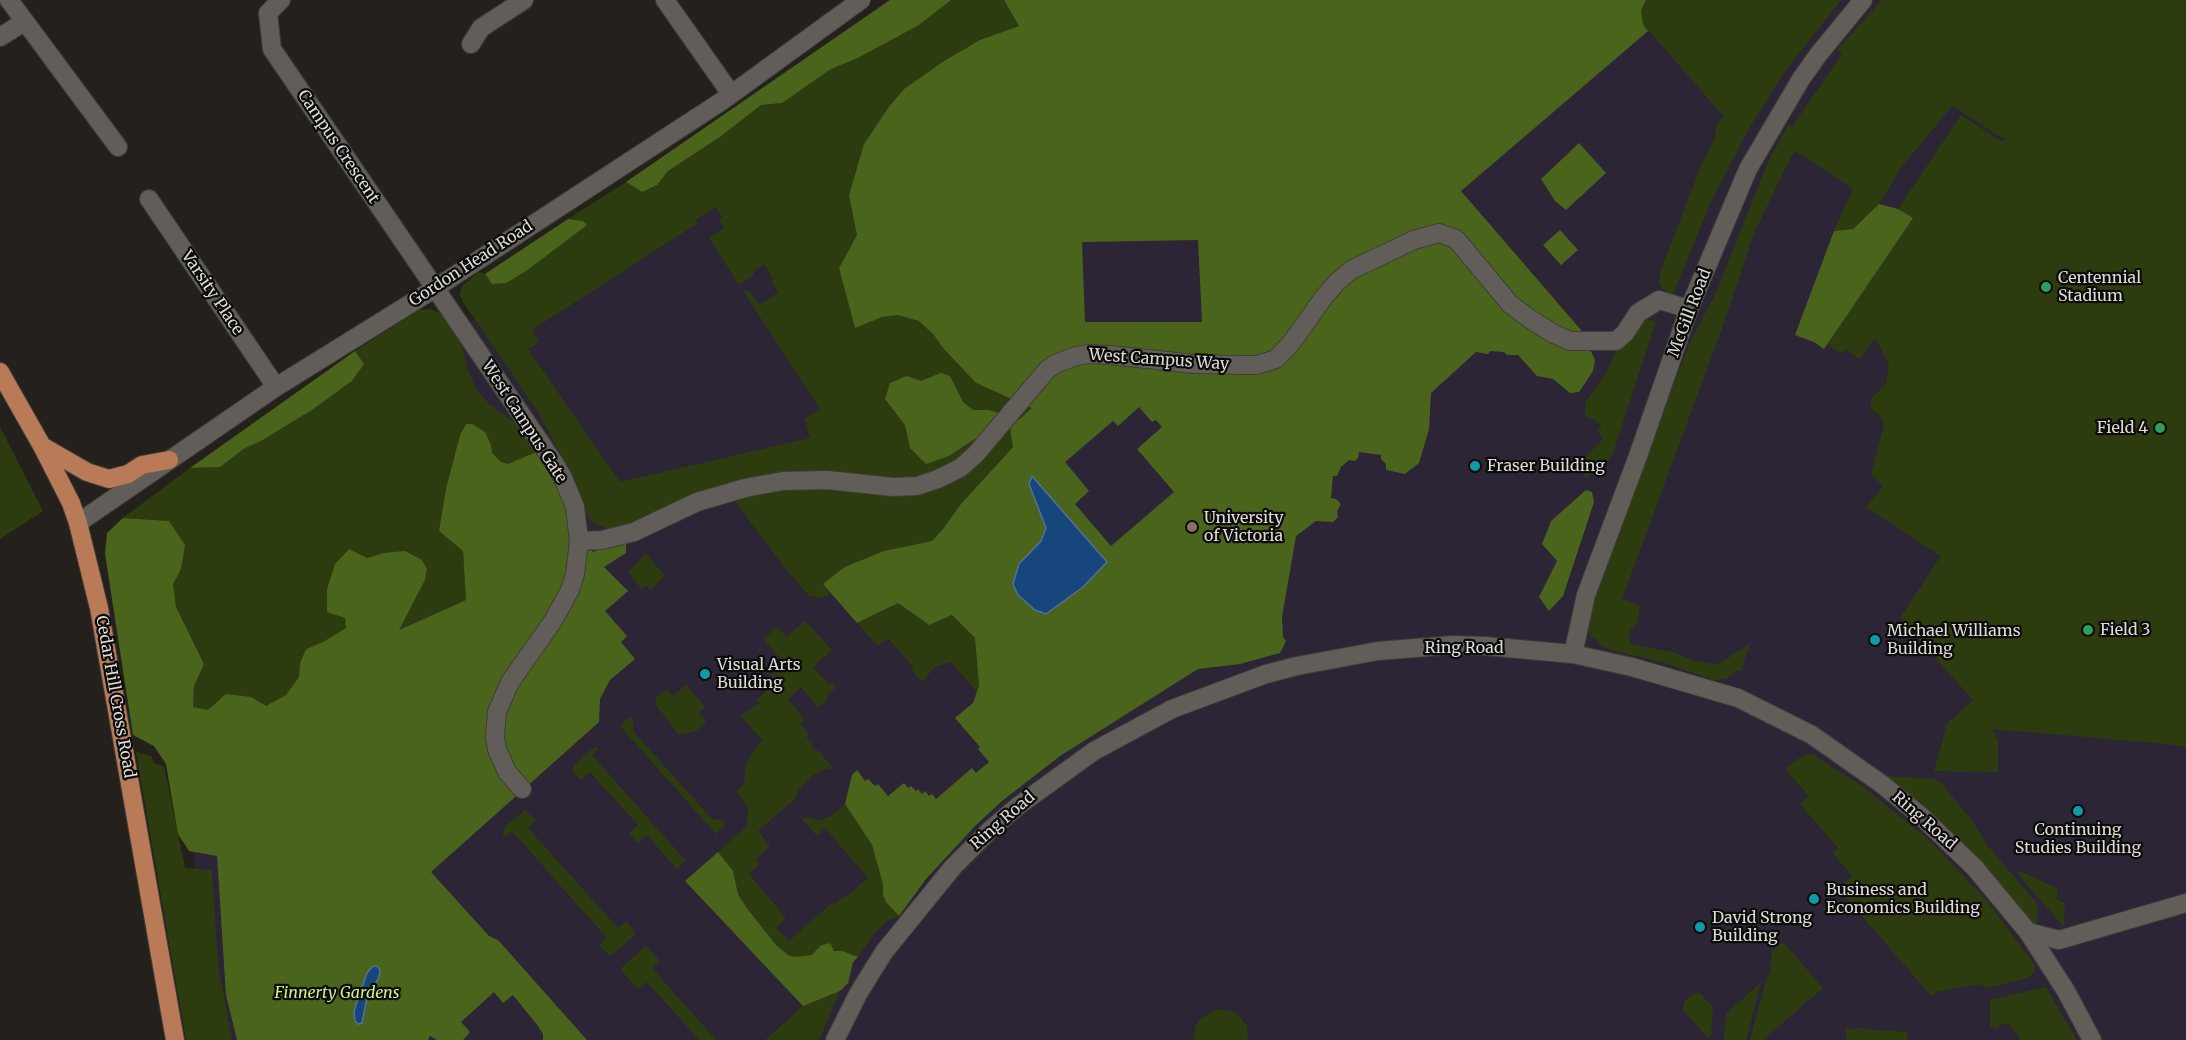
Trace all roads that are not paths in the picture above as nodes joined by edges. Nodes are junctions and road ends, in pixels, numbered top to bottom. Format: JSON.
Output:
{"nodes":[{"id":1,"x":9,"y":0,"type":"edge"},
{"id":2,"x":281,"y":0,"type":"edge"},
{"id":3,"x":524,"y":0,"type":"edge"},
{"id":4,"x":665,"y":0,"type":"edge"},
{"id":5,"x":861,"y":0,"type":"edge"},
{"id":6,"x":1863,"y":0,"type":"edge"},
{"id":7,"x":24,"y":22,"type":"junction"},
{"id":8,"x":0,"y":37,"type":"edge"},
{"id":9,"x":471,"y":44,"type":"dead end"},
{"id":10,"x":731,"y":94,"type":"junction"},
{"id":11,"x":118,"y":147,"type":"dead end"},
{"id":12,"x":149,"y":199,"type":"dead end"},
{"id":13,"x":434,"y":289,"type":"junction"},
{"id":14,"x":1689,"y":309,"type":"junction"},
{"id":15,"x":0,"y":372,"type":"edge"},
{"id":16,"x":276,"y":387,"type":"junction"},
{"id":17,"x":42,"y":446,"type":"junction"},
{"id":18,"x":169,"y":460,"type":"junction"},
{"id":19,"x":78,"y":523,"type":"junction"},
{"id":20,"x":579,"y":541,"type":"junction"},
{"id":21,"x":1573,"y":654,"type":"junction"},
{"id":22,"x":522,"y":789,"type":"dead end"},
{"id":23,"x":2186,"y":903,"type":"edge"},
{"id":24,"x":2028,"y":932,"type":"junction"},
{"id":25,"x":175,"y":1040,"type":"edge"},
{"id":26,"x":835,"y":1040,"type":"edge"},
{"id":27,"x":2092,"y":1040,"type":"edge"}],
"edges":[{"from":1,"to":7,"type":"street"},
{"from":2,"to":13,"type":"street","name":"Campus Crescent"},
{"from":3,"to":9,"type":"street"},
{"from":4,"to":10,"type":"street"},
{"from":5,"to":10,"type":"street","name":"Gordon Head Road"},
{"from":6,"to":14,"type":"street","name":"McGill Road"},
{"from":7,"to":8,"type":"street"},
{"from":7,"to":11,"type":"street"},
{"from":10,"to":13,"type":"street","name":"Gordon Head Road"},
{"from":12,"to":16,"type":"street","name":"Varsity Place"},
{"from":13,"to":16,"type":"street","name":"Gordon Head Road"},
{"from":13,"to":20,"type":"street","name":"West Campus Gate"},
{"from":14,"to":20,"type":"street","name":"West Campus Way"},
{"from":14,"to":21,"type":"street","name":"McGill Road"},
{"from":15,"to":17,"type":"main road","name":"Cedar Hill Cross Road"},
{"from":16,"to":18,"type":"street","name":"Gordon Head Road"},
{"from":17,"to":18,"type":"main road"},
{"from":17,"to":19,"type":"main road","name":"Cedar Hill Cross Road"},
{"from":18,"to":19,"type":"street","name":"Gordon Head Road"},
{"from":19,"to":25,"type":"main road","name":"Cedar Hill Cross Road"},
{"from":20,"to":22,"type":"street","name":"West Campus Gate"},
{"from":21,"to":24,"type":"street","name":"Ring Road"},
{"from":21,"to":26,"type":"street","name":"Ring Road"},
{"from":23,"to":24,"type":"street"},
{"from":24,"to":27,"type":"street","name":"Ring Road"}]}
